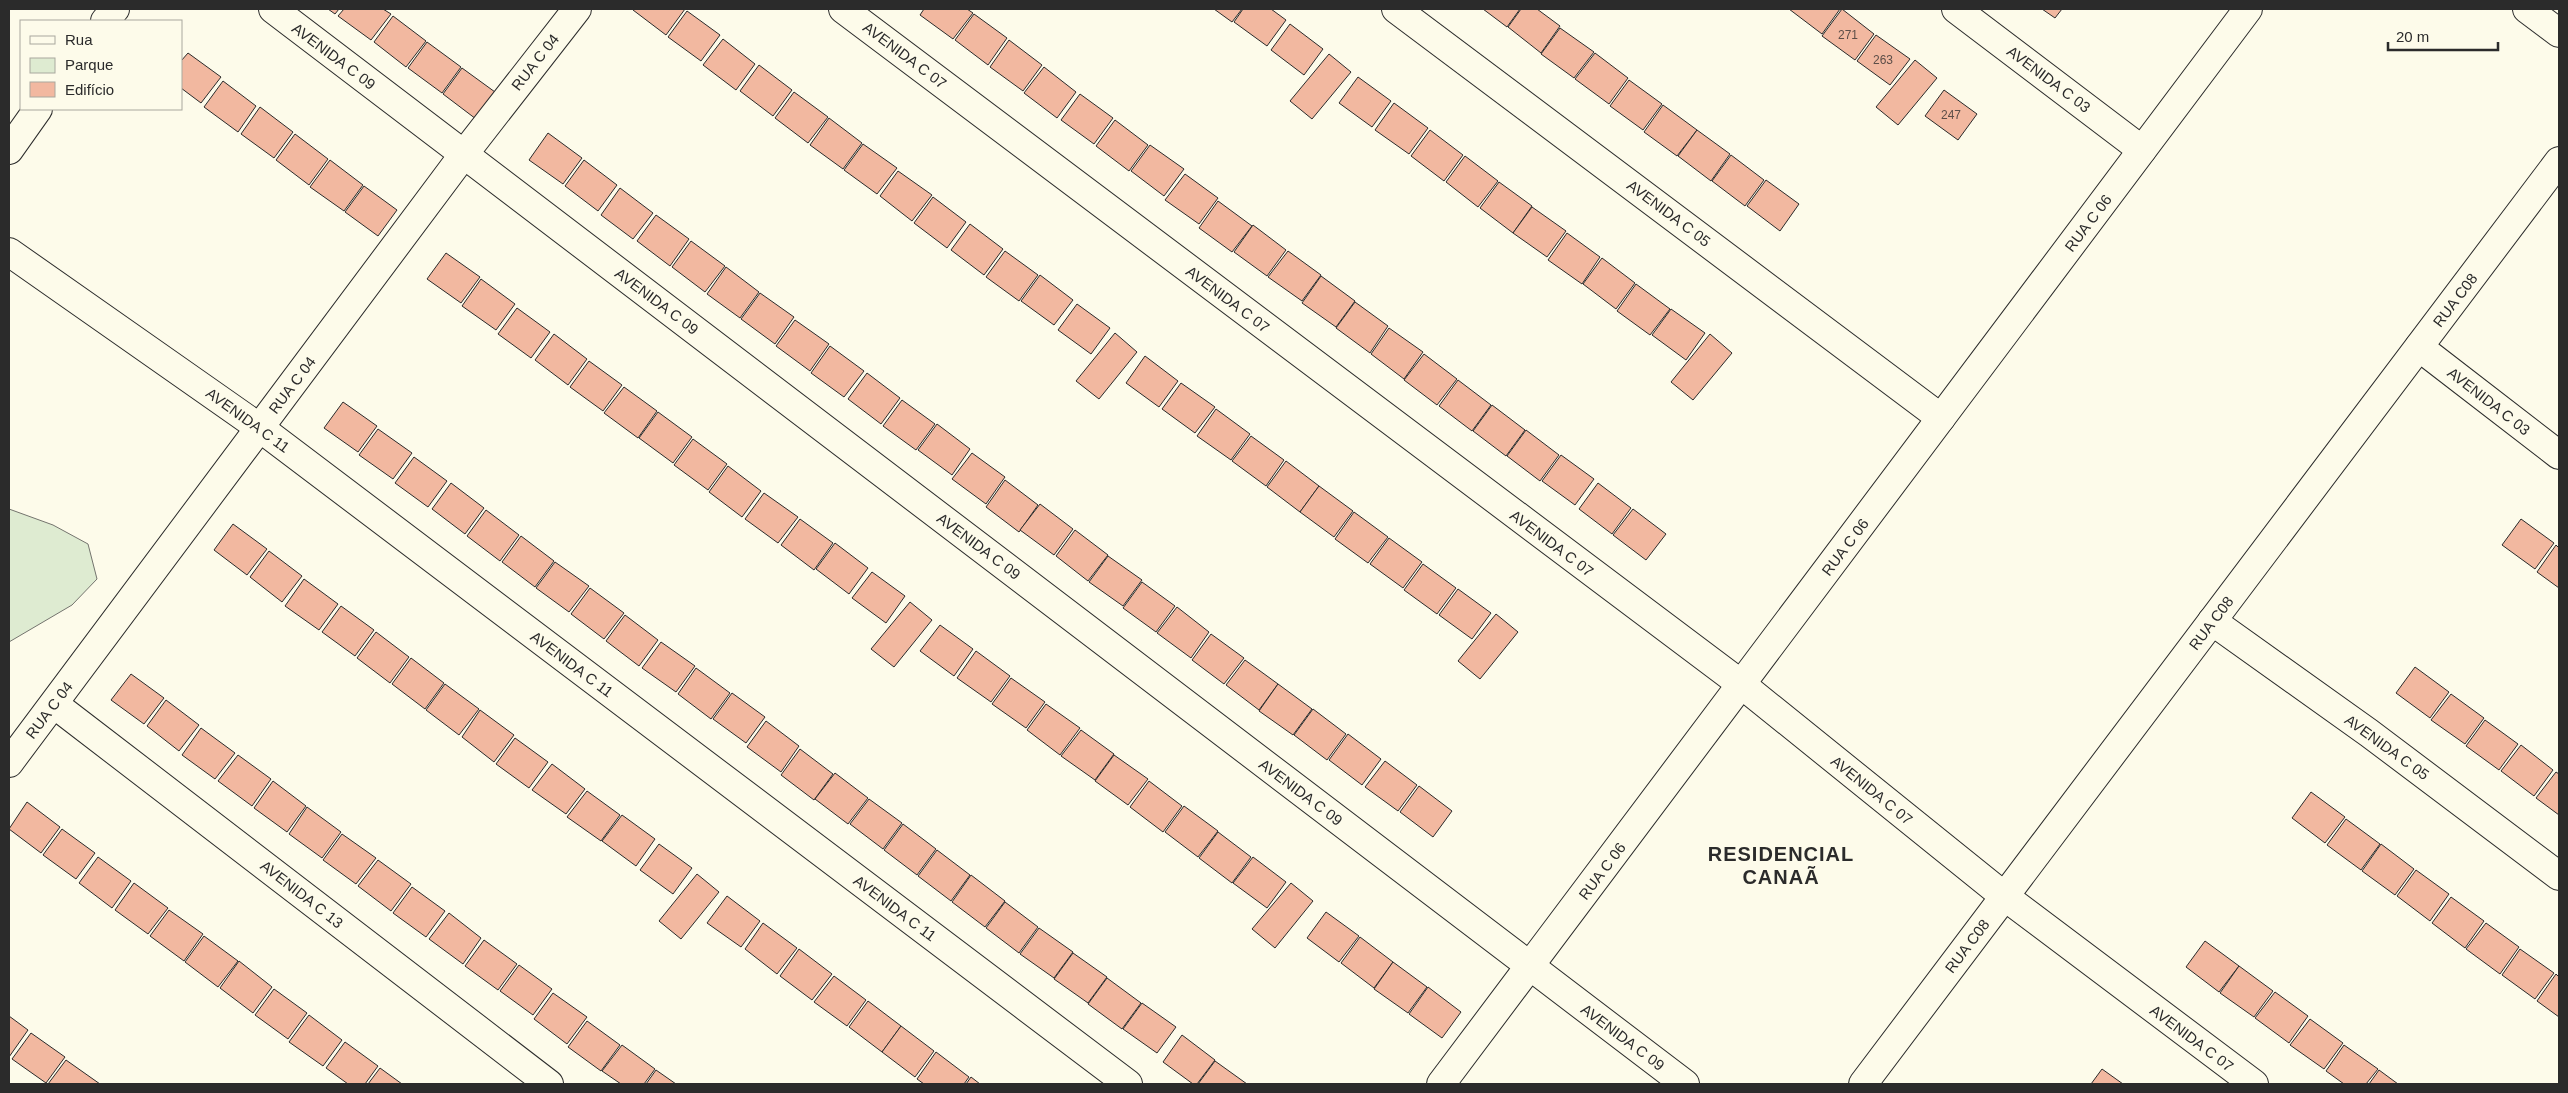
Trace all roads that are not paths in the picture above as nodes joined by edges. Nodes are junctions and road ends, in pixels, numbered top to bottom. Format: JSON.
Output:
{"nodes":[{"id":1,"x":115,"y":9,"type":"edge"},
{"id":2,"x":273,"y":9,"type":"edge"},
{"id":3,"x":577,"y":9,"type":"edge"},
{"id":4,"x":843,"y":9,"type":"edge"},
{"id":5,"x":1396,"y":9,"type":"edge"},
{"id":6,"x":1956,"y":9,"type":"edge"},
{"id":7,"x":2248,"y":9,"type":"edge"},
{"id":8,"x":2527,"y":9,"type":"edge"},
{"id":9,"x":106,"y":20,"type":"edge"},
{"id":10,"x":2559,"y":33,"type":"edge"},
{"id":11,"x":37,"y":110,"type":"edge"},
{"id":12,"x":9,"y":150,"type":"edge"},
{"id":13,"x":2142,"y":150,"type":"junction"},
{"id":14,"x":464,"y":154,"type":"junction"},
{"id":15,"x":2559,"y":161,"type":"edge"},
{"id":16,"x":9,"y":252,"type":"edge"},
{"id":17,"x":2419,"y":347,"type":"junction"},
{"id":18,"x":1941,"y":418,"type":"junction"},
{"id":19,"x":260,"y":428,"type":"junction"},
{"id":20,"x":2559,"y":455,"type":"edge"},
{"id":21,"x":2212,"y":621,"type":"junction"},
{"id":22,"x":1742,"y":684,"type":"junction"},
{"id":23,"x":54,"y":704,"type":"junction"},
{"id":24,"x":9,"y":763,"type":"edge"},
{"id":25,"x":2559,"y":876,"type":"edge"},
{"id":26,"x":2004,"y":896,"type":"junction"},
{"id":27,"x":1530,"y":966,"type":"junction"},
{"id":28,"x":549,"y":1084,"type":"edge"},
{"id":29,"x":1128,"y":1084,"type":"edge"},
{"id":30,"x":1441,"y":1084,"type":"edge"},
{"id":31,"x":1685,"y":1084,"type":"edge"},
{"id":32,"x":1863,"y":1084,"type":"edge"},
{"id":33,"x":2254,"y":1084,"type":"edge"}],
"edges":[{"from":1,"to":9,"type":"street"},
{"from":2,"to":14,"type":"street","name":"AVENIDA C 09"},
{"from":3,"to":14,"type":"street","name":"RUA C 04"},
{"from":4,"to":22,"type":"street","name":"AVENIDA C 07"},
{"from":5,"to":18,"type":"street","name":"AVENIDA C 05"},
{"from":6,"to":13,"type":"street","name":"AVENIDA C 03"},
{"from":7,"to":13,"type":"street","name":"RUA C 06"},
{"from":8,"to":10,"type":"street"},
{"from":11,"to":12,"type":"street"},
{"from":13,"to":18,"type":"street","name":"RUA C 06"},
{"from":14,"to":19,"type":"street","name":"RUA C 04"},
{"from":14,"to":27,"type":"street","name":"AVENIDA C 09"},
{"from":15,"to":17,"type":"street","name":"RUA C08"},
{"from":16,"to":19,"type":"street","name":"AVENIDA C 11"},
{"from":17,"to":20,"type":"street","name":"AVENIDA C 03"},
{"from":17,"to":21,"type":"street","name":"RUA C08"},
{"from":18,"to":22,"type":"street","name":"RUA C 06"},
{"from":19,"to":23,"type":"street","name":"RUA C 04"},
{"from":19,"to":29,"type":"street","name":"AVENIDA C 11"},
{"from":21,"to":25,"type":"street","name":"AVENIDA C 05"},
{"from":21,"to":26,"type":"street","name":"RUA C08"},
{"from":22,"to":26,"type":"street","name":"AVENIDA C 07"},
{"from":22,"to":27,"type":"street","name":"RUA C 06"},
{"from":23,"to":24,"type":"street","name":"RUA C 04"},
{"from":23,"to":28,"type":"street","name":"AVENIDA C 13"},
{"from":26,"to":32,"type":"street","name":"RUA C08"},
{"from":26,"to":33,"type":"street","name":"AVENIDA C 07"},
{"from":27,"to":30,"type":"street","name":"RUA C 06"},
{"from":27,"to":31,"type":"street","name":"AVENIDA C 09"}]}
